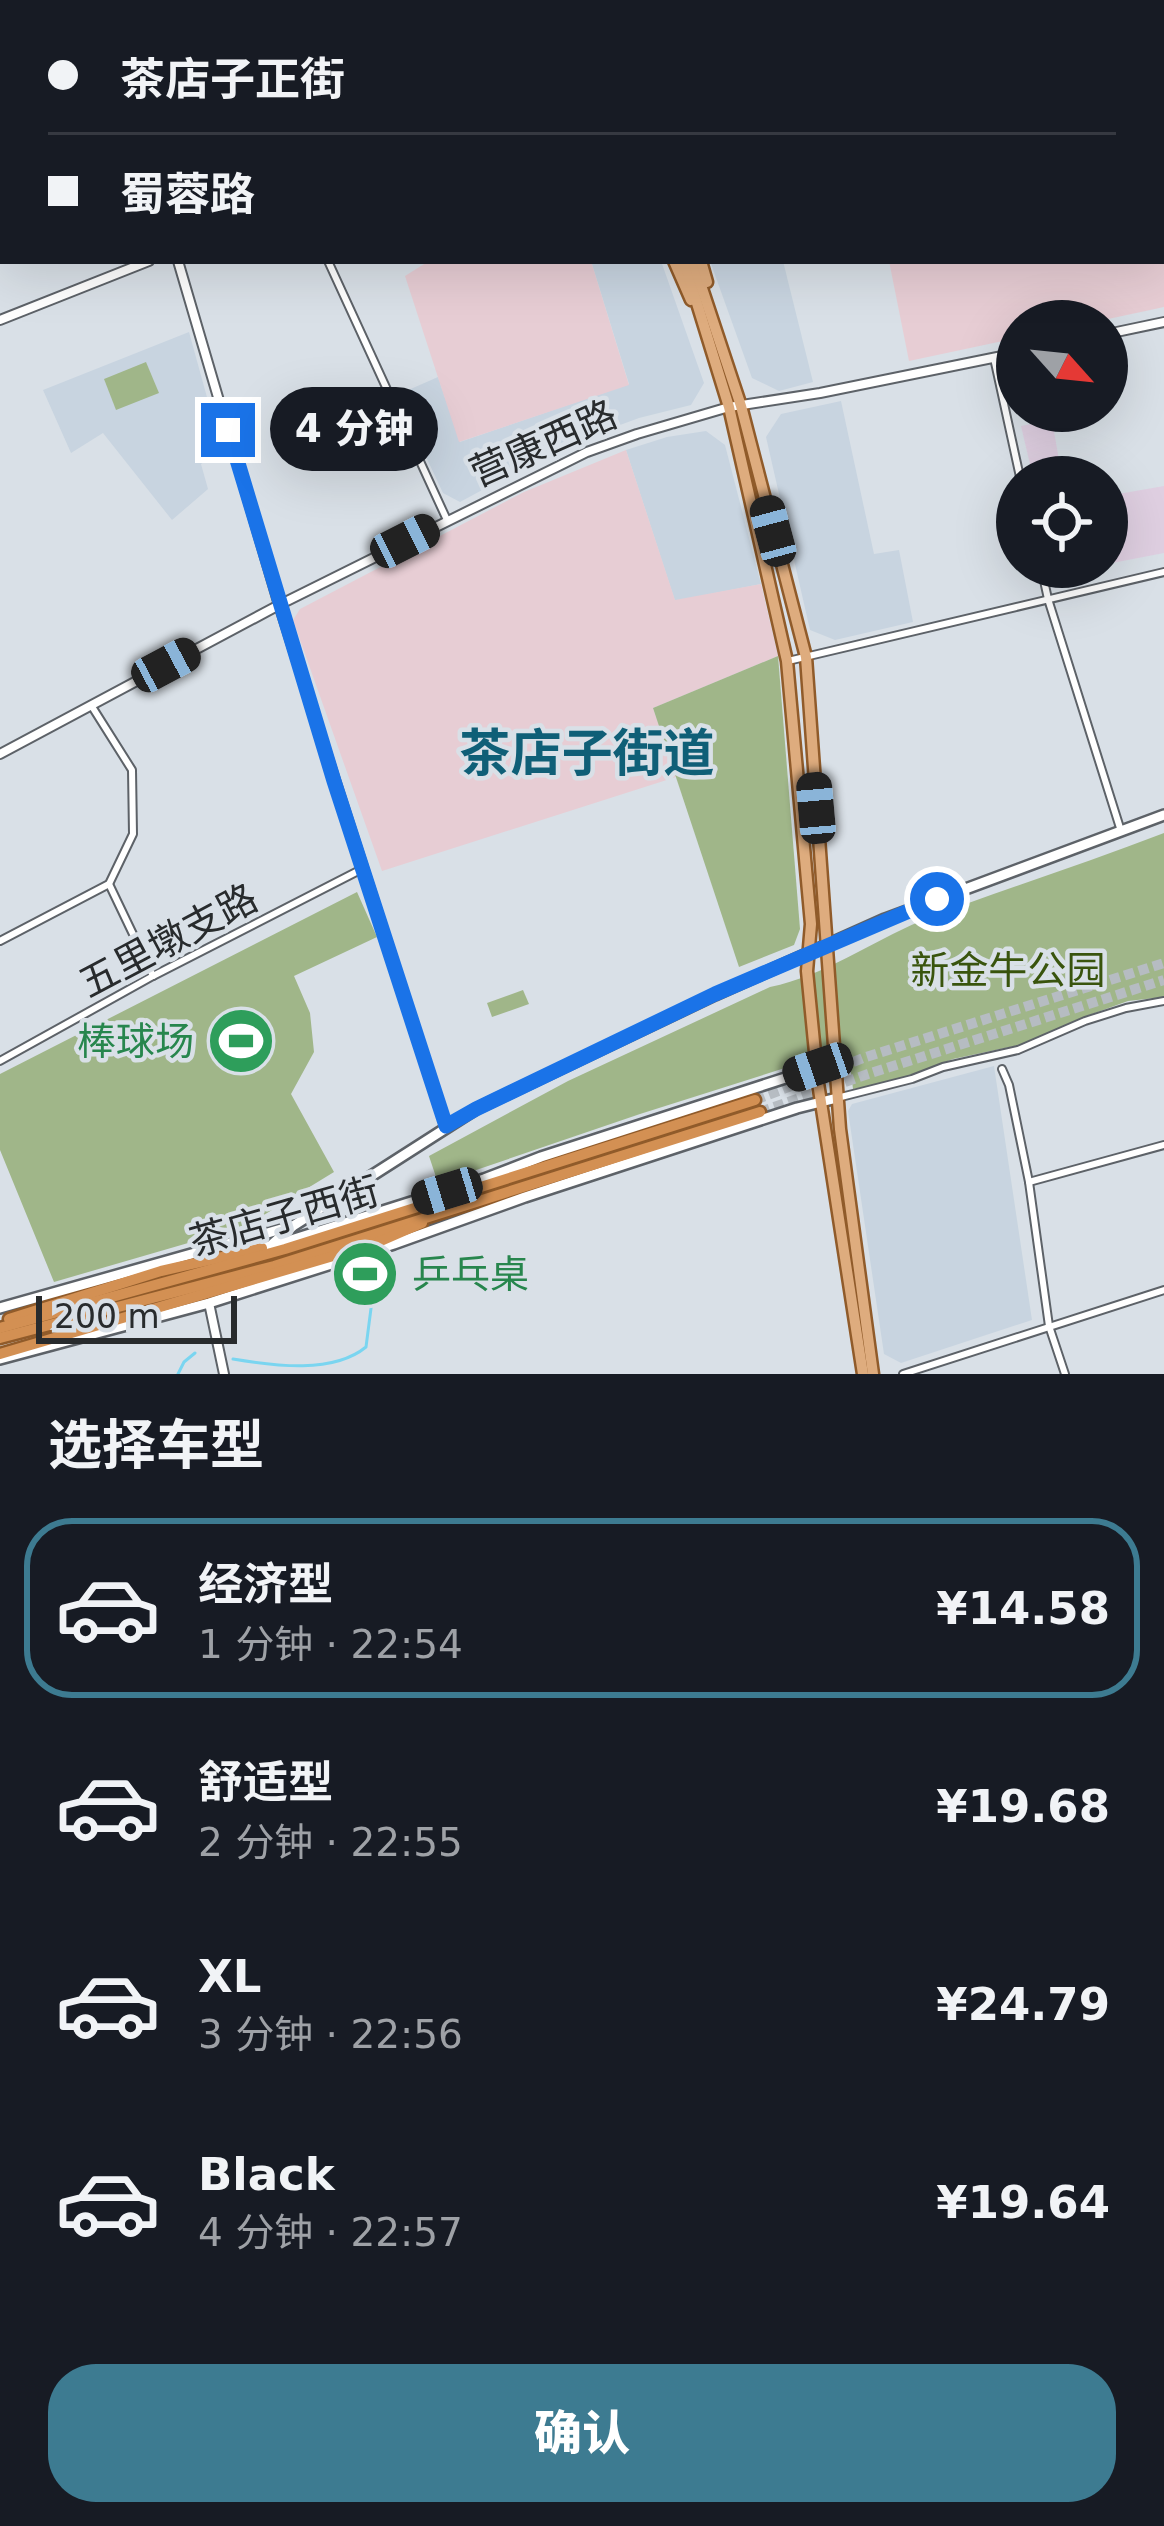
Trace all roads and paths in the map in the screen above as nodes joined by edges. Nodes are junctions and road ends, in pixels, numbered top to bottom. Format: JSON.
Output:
{"nodes":[{"id":1,"x":141,"y":264,"type":"edge"},
{"id":2,"x":179,"y":264,"type":"edge"},
{"id":3,"x":329,"y":264,"type":"edge"},
{"id":4,"x":675,"y":264,"type":"edge"},
{"id":5,"x":692,"y":264,"type":"edge"},
{"id":6,"x":708,"y":319,"type":"junction"},
{"id":7,"x":0,"y":320,"type":"edge"},
{"id":8,"x":1164,"y":322,"type":"edge"},
{"id":9,"x":1128,"y":330,"type":"edge"},
{"id":10,"x":994,"y":358,"type":"joint"},
{"id":11,"x":735,"y":407,"type":"junction"},
{"id":12,"x":1015,"y":456,"type":"edge"},
{"id":13,"x":447,"y":520,"type":"junction"},
{"id":14,"x":1164,"y":572,"type":"edge"},
{"id":15,"x":1046,"y":588,"type":"edge"},
{"id":16,"x":1048,"y":599,"type":"junction"},
{"id":17,"x":279,"y":605,"type":"junction"},
{"id":18,"x":806,"y":657,"type":"junction"},
{"id":19,"x":787,"y":661,"type":"junction"},
{"id":20,"x":91,"y":705,"type":"junction"},
{"id":21,"x":0,"y":754,"type":"edge"},
{"id":22,"x":1164,"y":815,"type":"edge"},
{"id":23,"x":1121,"y":831,"type":"junction"},
{"id":24,"x":362,"y":868,"type":"junction"},
{"id":25,"x":109,"y":884,"type":"junction"},
{"id":26,"x":0,"y":940,"type":"edge"},
{"id":27,"x":827,"y":944,"type":"junction"},
{"id":28,"x":808,"y":953,"type":"junction"},
{"id":29,"x":153,"y":976,"type":"junction"},
{"id":30,"x":1164,"y":1001,"type":"edge"},
{"id":31,"x":0,"y":1061,"type":"edge"},
{"id":32,"x":835,"y":1062,"type":"junction"},
{"id":33,"x":818,"y":1067,"type":"junction"},
{"id":34,"x":1003,"y":1070,"type":"dead end"},
{"id":35,"x":837,"y":1099,"type":"junction"},
{"id":36,"x":821,"y":1102,"type":"junction"},
{"id":37,"x":446,"y":1126,"type":"junction"},
{"id":38,"x":1164,"y":1145,"type":"edge"},
{"id":39,"x":1029,"y":1182,"type":"junction"},
{"id":40,"x":518,"y":1187,"type":"junction"},
{"id":41,"x":440,"y":1212,"type":"junction"},
{"id":42,"x":293,"y":1226,"type":"junction"},
{"id":43,"x":425,"y":1231,"type":"junction"},
{"id":44,"x":241,"y":1240,"type":"junction"},
{"id":45,"x":270,"y":1250,"type":"junction"},
{"id":46,"x":1164,"y":1290,"type":"edge"},
{"id":47,"x":209,"y":1303,"type":"junction"},
{"id":48,"x":0,"y":1318,"type":"edge"},
{"id":49,"x":1049,"y":1326,"type":"junction"},
{"id":50,"x":0,"y":1338,"type":"edge"},
{"id":51,"x":0,"y":1354,"type":"edge"},
{"id":52,"x":224,"y":1374,"type":"edge"},
{"id":53,"x":863,"y":1374,"type":"edge"},
{"id":54,"x":873,"y":1374,"type":"edge"},
{"id":55,"x":903,"y":1374,"type":"edge"},
{"id":56,"x":1065,"y":1374,"type":"edge"}],
"edges":[{"from":1,"to":7,"type":"street"},
{"from":2,"to":17,"type":"street"},
{"from":3,"to":13,"type":"street"},
{"from":4,"to":6,"type":"main road"},
{"from":5,"to":6,"type":"main road"},
{"from":6,"to":11,"type":"main road"},
{"from":8,"to":9,"type":"street"},
{"from":10,"to":11,"type":"street","name":"营康西路"},
{"from":10,"to":12,"type":"street"},
{"from":11,"to":13,"type":"street","name":"营康西路"},
{"from":11,"to":18,"type":"main road"},
{"from":11,"to":19,"type":"main road"},
{"from":13,"to":17,"type":"street","name":"营康西路"},
{"from":14,"to":16,"type":"street"},
{"from":15,"to":16,"type":"street"},
{"from":16,"to":18,"type":"street"},
{"from":16,"to":23,"type":"street"},
{"from":17,"to":20,"type":"street","name":"营康西路"},
{"from":17,"to":24,"type":"street"},
{"from":18,"to":19,"type":"street"},
{"from":18,"to":27,"type":"main road"},
{"from":19,"to":28,"type":"main road"},
{"from":20,"to":21,"type":"street","name":"营康西路"},
{"from":20,"to":25,"type":"street"},
{"from":22,"to":23,"type":"main road"},
{"from":23,"to":27,"type":"main road"},
{"from":24,"to":29,"type":"street","name":"五里墩支路"},
{"from":24,"to":37,"type":"street"},
{"from":25,"to":26,"type":"street"},
{"from":25,"to":29,"type":"street"},
{"from":27,"to":28,"type":"main road"},
{"from":27,"to":32,"type":"main road"},
{"from":28,"to":33,"type":"main road"},
{"from":28,"to":37,"type":"main road"},
{"from":29,"to":31,"type":"street","name":"五里墩支路"},
{"from":30,"to":35,"type":"street"},
{"from":32,"to":33,"type":"main road"},
{"from":32,"to":35,"type":"main road"},
{"from":33,"to":36,"type":"main road"},
{"from":33,"to":45,"type":"main road"},
{"from":34,"to":39,"type":"street"},
{"from":35,"to":36,"type":"main road"},
{"from":35,"to":54,"type":"main road"},
{"from":36,"to":43,"type":"main road"},
{"from":36,"to":53,"type":"main road"},
{"from":37,"to":42,"type":"main road"},
{"from":38,"to":39,"type":"street"},
{"from":39,"to":49,"type":"street"},
{"from":40,"to":41,"type":"highway"},
{"from":40,"to":43,"type":"main road"},
{"from":40,"to":45,"type":"highway","name":"茶店子西街"},
{"from":41,"to":50,"type":"highway"},
{"from":41,"to":51,"type":"highway"},
{"from":42,"to":44,"type":"main road"},
{"from":42,"to":45,"type":"main road"},
{"from":43,"to":47,"type":"main road"},
{"from":44,"to":45,"type":"main road"},
{"from":44,"to":48,"type":"main road"},
{"from":45,"to":48,"type":"highway"},
{"from":45,"to":48,"type":"highway","name":"茶店子西街"},
{"from":46,"to":49,"type":"street"},
{"from":47,"to":51,"type":"main road"},
{"from":47,"to":52,"type":"street"},
{"from":49,"to":55,"type":"street"},
{"from":49,"to":56,"type":"street"}]}
